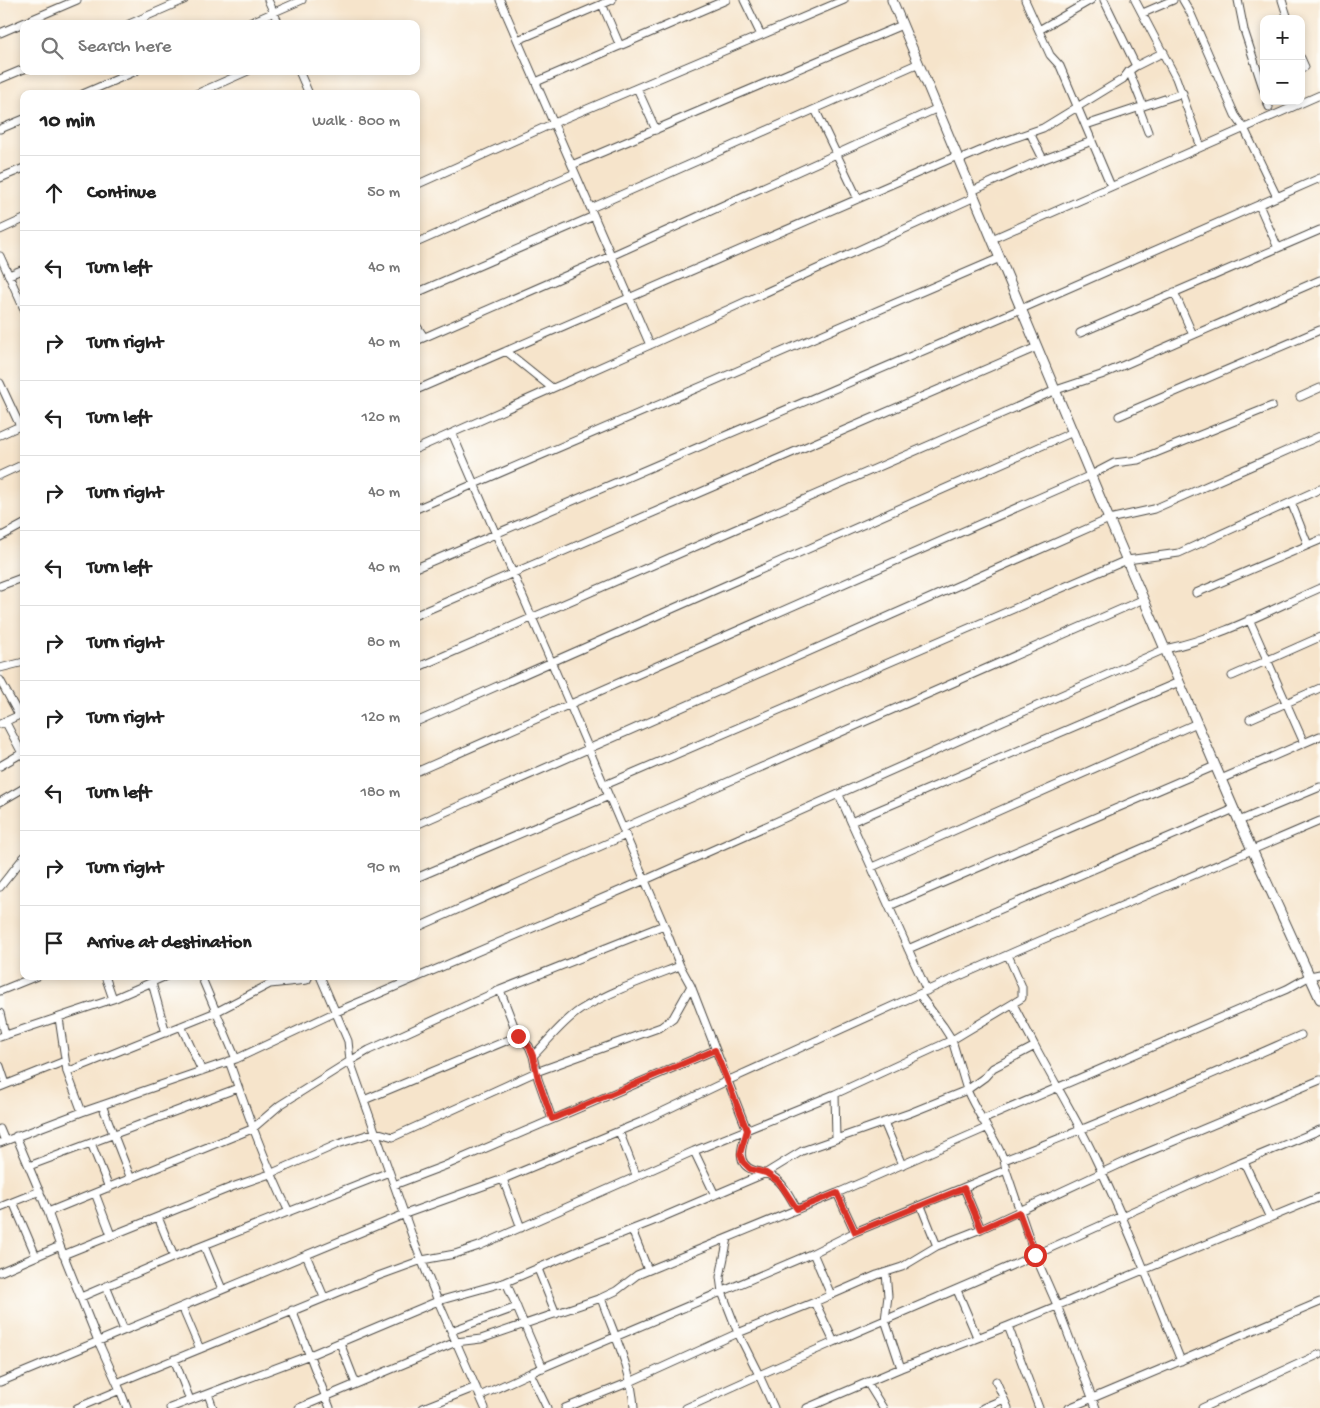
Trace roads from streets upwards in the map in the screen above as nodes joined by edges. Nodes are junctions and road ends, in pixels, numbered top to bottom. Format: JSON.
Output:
{"nodes":[{"id":1,"x":77,"y":0,"type":"edge"},
{"id":2,"x":184,"y":0,"type":"edge"},
{"id":3,"x":268,"y":0,"type":"edge"},
{"id":4,"x":302,"y":0,"type":"edge"},
{"id":5,"x":500,"y":0,"type":"edge"},
{"id":6,"x":612,"y":0,"type":"edge"},
{"id":7,"x":726,"y":0,"type":"edge"},
{"id":8,"x":744,"y":0,"type":"edge"},
{"id":9,"x":844,"y":0,"type":"edge"},
{"id":10,"x":892,"y":0,"type":"edge"},
{"id":11,"x":1026,"y":0,"type":"edge"},
{"id":12,"x":1090,"y":0,"type":"edge"},
{"id":13,"x":1104,"y":0,"type":"edge"},
{"id":14,"x":1135,"y":0,"type":"edge"},
{"id":15,"x":1173,"y":0,"type":"edge"},
{"id":16,"x":1183,"y":0,"type":"edge"},
{"id":17,"x":1238,"y":0,"type":"edge"},
{"id":18,"x":1282,"y":0,"type":"edge"},
{"id":19,"x":602,"y":4,"type":"junction"},
{"id":20,"x":274,"y":12,"type":"junction"},
{"id":21,"x":1143,"y":13,"type":"junction"},
{"id":22,"x":1287,"y":15,"type":"edge"},
{"id":23,"x":30,"y":20,"type":"edge"},
{"id":24,"x":138,"y":20,"type":"edge"},
{"id":25,"x":256,"y":20,"type":"edge"},
{"id":26,"x":277,"y":20,"type":"edge"},
{"id":27,"x":20,"y":24,"type":"edge"},
{"id":28,"x":902,"y":24,"type":"junction"},
{"id":29,"x":1038,"y":30,"type":"junction"},
{"id":30,"x":0,"y":33,"type":"edge"},
{"id":31,"x":761,"y":35,"type":"junction"},
{"id":32,"x":518,"y":40,"type":"junction"},
{"id":33,"x":620,"y":46,"type":"junction"},
{"id":34,"x":1164,"y":52,"type":"junction"},
{"id":35,"x":919,"y":63,"type":"junction"},
{"id":36,"x":1136,"y":66,"type":"junction"},
{"id":37,"x":20,"y":71,"type":"edge"},
{"id":38,"x":1129,"y":71,"type":"junction"},
{"id":39,"x":127,"y":75,"type":"edge"},
{"id":40,"x":239,"y":75,"type":"edge"},
{"id":41,"x":301,"y":75,"type":"edge"},
{"id":42,"x":0,"y":79,"type":"edge"},
{"id":43,"x":1260,"y":80,"type":"edge"},
{"id":44,"x":536,"y":82,"type":"junction"},
{"id":45,"x":637,"y":88,"type":"junction"},
{"id":46,"x":92,"y":90,"type":"edge"},
{"id":47,"x":205,"y":90,"type":"edge"},
{"id":48,"x":307,"y":90,"type":"edge"},
{"id":49,"x":1182,"y":93,"type":"junction"},
{"id":50,"x":1320,"y":95,"type":"edge"},
{"id":51,"x":1078,"y":107,"type":"junction"},
{"id":52,"x":1141,"y":107,"type":"junction"},
{"id":53,"x":938,"y":108,"type":"junction"},
{"id":54,"x":815,"y":109,"type":"junction"},
{"id":55,"x":20,"y":121,"type":"edge"},
{"id":56,"x":554,"y":123,"type":"junction"},
{"id":57,"x":1086,"y":125,"type":"junction"},
{"id":58,"x":1244,"y":128,"type":"junction"},
{"id":59,"x":0,"y":129,"type":"edge"},
{"id":60,"x":656,"y":130,"type":"junction"},
{"id":61,"x":1148,"y":132,"type":"dead end"},
{"id":62,"x":1030,"y":133,"type":"junction"},
{"id":63,"x":1092,"y":141,"type":"junction"},
{"id":64,"x":1201,"y":147,"type":"junction"},
{"id":65,"x":836,"y":154,"type":"junction"},
{"id":66,"x":958,"y":158,"type":"junction"},
{"id":67,"x":1043,"y":159,"type":"junction"},
{"id":68,"x":572,"y":165,"type":"junction"},
{"id":69,"x":20,"y":170,"type":"edge"},
{"id":70,"x":575,"y":173,"type":"junction"},
{"id":71,"x":0,"y":178,"type":"edge"},
{"id":72,"x":1320,"y":178,"type":"edge"},
{"id":73,"x":420,"y":183,"type":"edge"},
{"id":74,"x":1111,"y":186,"type":"junction"},
{"id":75,"x":973,"y":194,"type":"junction"},
{"id":76,"x":1277,"y":197,"type":"junction"},
{"id":77,"x":858,"y":199,"type":"junction"},
{"id":78,"x":1259,"y":205,"type":"junction"},
{"id":79,"x":591,"y":208,"type":"junction"},
{"id":80,"x":594,"y":216,"type":"junction"},
{"id":81,"x":20,"y":221,"type":"edge"},
{"id":82,"x":0,"y":230,"type":"edge"},
{"id":83,"x":1320,"y":230,"type":"edge"},
{"id":84,"x":992,"y":239,"type":"junction"},
{"id":85,"x":420,"y":241,"type":"edge"},
{"id":86,"x":1278,"y":248,"type":"junction"},
{"id":87,"x":0,"y":256,"type":"edge"},
{"id":88,"x":611,"y":256,"type":"junction"},
{"id":89,"x":1000,"y":258,"type":"junction"},
{"id":90,"x":20,"y":270,"type":"edge"},
{"id":91,"x":9,"y":275,"type":"junction"},
{"id":92,"x":1320,"y":280,"type":"edge"},
{"id":93,"x":420,"y":291,"type":"edge"},
{"id":94,"x":1174,"y":292,"type":"junction"},
{"id":95,"x":630,"y":298,"type":"junction"},
{"id":96,"x":20,"y":300,"type":"edge"},
{"id":97,"x":1022,"y":309,"type":"junction"},
{"id":98,"x":1320,"y":330,"type":"edge"},
{"id":99,"x":420,"y":332,"type":"edge"},
{"id":100,"x":1080,"y":333,"type":"dead end"},
{"id":101,"x":1193,"y":335,"type":"junction"},
{"id":102,"x":424,"y":338,"type":"junction"},
{"id":103,"x":420,"y":340,"type":"edge"},
{"id":104,"x":650,"y":345,"type":"junction"},
{"id":105,"x":1037,"y":347,"type":"junction"},
{"id":106,"x":506,"y":351,"type":"junction"},
{"id":107,"x":0,"y":383,"type":"edge"},
{"id":108,"x":420,"y":388,"type":"edge"},
{"id":109,"x":552,"y":388,"type":"junction"},
{"id":110,"x":1320,"y":388,"type":"edge"},
{"id":111,"x":1056,"y":390,"type":"junction"},
{"id":112,"x":3,"y":397,"type":"edge"},
{"id":113,"x":1300,"y":397,"type":"dead end"},
{"id":114,"x":1272,"y":406,"type":"dead end"},
{"id":115,"x":1120,"y":416,"type":"dead end"},
{"id":116,"x":20,"y":422,"type":"edge"},
{"id":117,"x":20,"y":426,"type":"edge"},
{"id":118,"x":1073,"y":432,"type":"junction"},
{"id":119,"x":452,"y":433,"type":"junction"},
{"id":120,"x":0,"y":435,"type":"edge"},
{"id":121,"x":1320,"y":436,"type":"edge"},
{"id":122,"x":420,"y":447,"type":"edge"},
{"id":123,"x":20,"y":466,"type":"edge"},
{"id":124,"x":0,"y":475,"type":"edge"},
{"id":125,"x":1091,"y":475,"type":"junction"},
{"id":126,"x":475,"y":484,"type":"junction"},
{"id":127,"x":1320,"y":489,"type":"edge"},
{"id":128,"x":1291,"y":502,"type":"junction"},
{"id":129,"x":420,"y":507,"type":"edge"},
{"id":130,"x":1109,"y":519,"type":"junction"},
{"id":131,"x":20,"y":526,"type":"edge"},
{"id":132,"x":496,"y":534,"type":"junction"},
{"id":133,"x":0,"y":537,"type":"edge"},
{"id":134,"x":1320,"y":540,"type":"edge"},
{"id":135,"x":1308,"y":545,"type":"junction"},
{"id":136,"x":1127,"y":560,"type":"junction"},
{"id":137,"x":420,"y":566,"type":"edge"},
{"id":138,"x":513,"y":573,"type":"junction"},
{"id":139,"x":20,"y":578,"type":"edge"},
{"id":140,"x":0,"y":586,"type":"edge"},
{"id":141,"x":1320,"y":588,"type":"edge"},
{"id":142,"x":1196,"y":593,"type":"dead end"},
{"id":143,"x":1144,"y":599,"type":"junction"},
{"id":144,"x":420,"y":613,"type":"edge"},
{"id":145,"x":532,"y":618,"type":"junction"},
{"id":146,"x":1249,"y":619,"type":"junction"},
{"id":147,"x":1320,"y":638,"type":"edge"},
{"id":148,"x":1165,"y":649,"type":"junction"},
{"id":149,"x":1267,"y":661,"type":"junction"},
{"id":150,"x":552,"y":662,"type":"junction"},
{"id":151,"x":20,"y":663,"type":"edge"},
{"id":152,"x":420,"y":666,"type":"edge"},
{"id":153,"x":0,"y":668,"type":"edge"},
{"id":154,"x":1232,"y":676,"type":"dead end"},
{"id":155,"x":0,"y":680,"type":"edge"},
{"id":156,"x":1179,"y":682,"type":"junction"},
{"id":157,"x":1320,"y":688,"type":"edge"},
{"id":158,"x":1286,"y":703,"type":"junction"},
{"id":159,"x":570,"y":704,"type":"junction"},
{"id":160,"x":20,"y":712,"type":"edge"},
{"id":161,"x":20,"y":714,"type":"edge"},
{"id":162,"x":1250,"y":719,"type":"dead end"},
{"id":163,"x":420,"y":720,"type":"edge"},
{"id":164,"x":2,"y":722,"type":"edge"},
{"id":165,"x":1197,"y":723,"type":"junction"},
{"id":166,"x":1320,"y":736,"type":"edge"},
{"id":167,"x":1304,"y":743,"type":"junction"},
{"id":168,"x":589,"y":748,"type":"junction"},
{"id":169,"x":20,"y":749,"type":"edge"},
{"id":170,"x":20,"y":756,"type":"edge"},
{"id":171,"x":0,"y":766,"type":"edge"},
{"id":172,"x":1215,"y":766,"type":"junction"},
{"id":173,"x":420,"y":770,"type":"edge"},
{"id":174,"x":1221,"y":779,"type":"junction"},
{"id":175,"x":605,"y":785,"type":"junction"},
{"id":176,"x":1320,"y":787,"type":"edge"},
{"id":177,"x":20,"y":790,"type":"edge"},
{"id":178,"x":839,"y":795,"type":"junction"},
{"id":179,"x":609,"y":796,"type":"junction"},
{"id":180,"x":0,"y":802,"type":"edge"},
{"id":181,"x":1234,"y":809,"type":"junction"},
{"id":182,"x":1239,"y":821,"type":"junction"},
{"id":183,"x":1320,"y":821,"type":"edge"},
{"id":184,"x":851,"y":822,"type":"junction"},
{"id":185,"x":420,"y":823,"type":"edge"},
{"id":186,"x":623,"y":828,"type":"junction"},
{"id":187,"x":626,"y":836,"type":"junction"},
{"id":188,"x":1252,"y":850,"type":"junction"},
{"id":189,"x":20,"y":863,"type":"edge"},
{"id":190,"x":872,"y":867,"type":"junction"},
{"id":191,"x":420,"y":876,"type":"edge"},
{"id":192,"x":645,"y":880,"type":"junction"},
{"id":193,"x":0,"y":887,"type":"edge"},
{"id":194,"x":889,"y":906,"type":"junction"},
{"id":195,"x":664,"y":925,"type":"junction"},
{"id":196,"x":420,"y":926,"type":"edge"},
{"id":197,"x":908,"y":949,"type":"junction"},
{"id":198,"x":1008,"y":955,"type":"junction"},
{"id":199,"x":680,"y":966,"type":"junction"},
{"id":200,"x":1320,"y":974,"type":"edge"},
{"id":201,"x":420,"y":976,"type":"edge"},
{"id":202,"x":1310,"y":976,"type":"junction"},
{"id":203,"x":27,"y":980,"type":"edge"},
{"id":204,"x":107,"y":980,"type":"edge"},
{"id":205,"x":158,"y":980,"type":"edge"},
{"id":206,"x":203,"y":980,"type":"edge"},
{"id":207,"x":307,"y":980,"type":"edge"},
{"id":208,"x":322,"y":980,"type":"edge"},
{"id":209,"x":411,"y":980,"type":"edge"},
{"id":210,"x":152,"y":983,"type":"junction"},
{"id":211,"x":691,"y":986,"type":"junction"},
{"id":212,"x":500,"y":990,"type":"junction"},
{"id":213,"x":0,"y":991,"type":"edge"},
{"id":214,"x":927,"y":991,"type":"junction"},
{"id":215,"x":919,"y":994,"type":"junction"},
{"id":216,"x":1320,"y":999,"type":"edge"},
{"id":217,"x":113,"y":1000,"type":"junction"},
{"id":218,"x":1013,"y":1004,"type":"junction"},
{"id":219,"x":216,"y":1012,"type":"junction"},
{"id":220,"x":336,"y":1012,"type":"junction"},
{"id":221,"x":0,"y":1014,"type":"edge"},
{"id":222,"x":60,"y":1018,"type":"junction"},
{"id":223,"x":182,"y":1026,"type":"junction"},
{"id":224,"x":166,"y":1032,"type":"junction"},
{"id":225,"x":1301,"y":1034,"type":"dead end"},
{"id":226,"x":3,"y":1035,"type":"edge"},
{"id":227,"x":518,"y":1036,"type":"junction"},
{"id":228,"x":952,"y":1040,"type":"junction"},
{"id":229,"x":1035,"y":1046,"type":"junction"},
{"id":230,"x":715,"y":1050,"type":"junction"},
{"id":231,"x":533,"y":1056,"type":"junction"},
{"id":232,"x":232,"y":1060,"type":"junction"},
{"id":233,"x":65,"y":1061,"type":"junction"},
{"id":234,"x":350,"y":1061,"type":"junction"},
{"id":235,"x":0,"y":1066,"type":"edge"},
{"id":236,"x":202,"y":1070,"type":"junction"},
{"id":237,"x":67,"y":1072,"type":"junction"},
{"id":238,"x":536,"y":1072,"type":"junction"},
{"id":239,"x":1320,"y":1080,"type":"edge"},
{"id":240,"x":728,"y":1081,"type":"junction"},
{"id":241,"x":3,"y":1085,"type":"edge"},
{"id":242,"x":1057,"y":1087,"type":"junction"},
{"id":243,"x":238,"y":1088,"type":"junction"},
{"id":244,"x":967,"y":1090,"type":"junction"},
{"id":245,"x":835,"y":1094,"type":"junction"},
{"id":246,"x":364,"y":1100,"type":"junction"},
{"id":247,"x":102,"y":1105,"type":"junction"},
{"id":248,"x":82,"y":1112,"type":"junction"},
{"id":249,"x":552,"y":1119,"type":"junction"},
{"id":250,"x":982,"y":1120,"type":"junction"},
{"id":251,"x":884,"y":1122,"type":"junction"},
{"id":252,"x":986,"y":1128,"type":"junction"},
{"id":253,"x":0,"y":1129,"type":"edge"},
{"id":254,"x":252,"y":1129,"type":"junction"},
{"id":255,"x":747,"y":1130,"type":"junction"},
{"id":256,"x":1320,"y":1130,"type":"edge"},
{"id":257,"x":620,"y":1131,"type":"junction"},
{"id":258,"x":1080,"y":1131,"type":"junction"},
{"id":259,"x":376,"y":1132,"type":"junction"},
{"id":260,"x":113,"y":1135,"type":"junction"},
{"id":261,"x":16,"y":1136,"type":"junction"},
{"id":262,"x":836,"y":1139,"type":"junction"},
{"id":263,"x":2,"y":1142,"type":"edge"},
{"id":264,"x":91,"y":1143,"type":"junction"},
{"id":265,"x":694,"y":1150,"type":"junction"},
{"id":266,"x":1004,"y":1160,"type":"junction"},
{"id":267,"x":1244,"y":1162,"type":"junction"},
{"id":268,"x":902,"y":1165,"type":"junction"},
{"id":269,"x":29,"y":1166,"type":"junction"},
{"id":270,"x":1006,"y":1170,"type":"junction"},
{"id":271,"x":389,"y":1172,"type":"junction"},
{"id":272,"x":1102,"y":1172,"type":"junction"},
{"id":273,"x":766,"y":1173,"type":"junction"},
{"id":274,"x":270,"y":1174,"type":"junction"},
{"id":275,"x":636,"y":1175,"type":"junction"},
{"id":276,"x":131,"y":1179,"type":"junction"},
{"id":277,"x":503,"y":1179,"type":"junction"},
{"id":278,"x":394,"y":1185,"type":"junction"},
{"id":279,"x":109,"y":1188,"type":"junction"},
{"id":280,"x":964,"y":1188,"type":"junction"},
{"id":281,"x":40,"y":1191,"type":"junction"},
{"id":282,"x":837,"y":1193,"type":"junction"},
{"id":283,"x":95,"y":1194,"type":"junction"},
{"id":284,"x":715,"y":1195,"type":"junction"},
{"id":285,"x":1320,"y":1197,"type":"edge"},
{"id":286,"x":13,"y":1202,"type":"junction"},
{"id":287,"x":921,"y":1206,"type":"junction"},
{"id":288,"x":0,"y":1207,"type":"edge"},
{"id":289,"x":797,"y":1209,"type":"junction"},
{"id":290,"x":48,"y":1212,"type":"junction"},
{"id":291,"x":289,"y":1212,"type":"junction"},
{"id":292,"x":1019,"y":1212,"type":"junction"},
{"id":293,"x":405,"y":1214,"type":"junction"},
{"id":294,"x":158,"y":1217,"type":"junction"},
{"id":295,"x":1122,"y":1217,"type":"junction"},
{"id":296,"x":1270,"y":1218,"type":"junction"},
{"id":297,"x":520,"y":1228,"type":"junction"},
{"id":298,"x":981,"y":1229,"type":"junction"},
{"id":299,"x":632,"y":1230,"type":"junction"},
{"id":300,"x":855,"y":1232,"type":"junction"},
{"id":301,"x":111,"y":1235,"type":"junction"},
{"id":302,"x":728,"y":1238,"type":"junction"},
{"id":303,"x":60,"y":1246,"type":"junction"},
{"id":304,"x":204,"y":1246,"type":"junction"},
{"id":305,"x":937,"y":1246,"type":"junction"},
{"id":306,"x":813,"y":1253,"type":"junction"},
{"id":307,"x":63,"y":1255,"type":"junction"},
{"id":308,"x":306,"y":1255,"type":"junction"},
{"id":309,"x":1035,"y":1255,"type":"junction"},
{"id":310,"x":36,"y":1256,"type":"junction"},
{"id":311,"x":174,"y":1257,"type":"junction"},
{"id":312,"x":422,"y":1260,"type":"junction"},
{"id":313,"x":1144,"y":1268,"type":"junction"},
{"id":314,"x":538,"y":1269,"type":"junction"},
{"id":315,"x":648,"y":1270,"type":"junction"},
{"id":316,"x":0,"y":1272,"type":"edge"},
{"id":317,"x":886,"y":1273,"type":"junction"},
{"id":318,"x":506,"y":1282,"type":"junction"},
{"id":319,"x":106,"y":1286,"type":"junction"},
{"id":320,"x":222,"y":1289,"type":"junction"},
{"id":321,"x":957,"y":1290,"type":"junction"},
{"id":322,"x":722,"y":1292,"type":"junction"},
{"id":323,"x":831,"y":1294,"type":"junction"},
{"id":324,"x":81,"y":1297,"type":"junction"},
{"id":325,"x":324,"y":1297,"type":"junction"},
{"id":326,"x":601,"y":1298,"type":"junction"},
{"id":327,"x":438,"y":1301,"type":"junction"},
{"id":328,"x":815,"y":1302,"type":"junction"},
{"id":329,"x":1320,"y":1302,"type":"edge"},
{"id":330,"x":1057,"y":1305,"type":"junction"},
{"id":331,"x":182,"y":1307,"type":"junction"},
{"id":332,"x":517,"y":1307,"type":"junction"},
{"id":333,"x":292,"y":1310,"type":"junction"},
{"id":334,"x":556,"y":1314,"type":"junction"},
{"id":335,"x":885,"y":1320,"type":"junction"},
{"id":336,"x":524,"y":1324,"type":"junction"},
{"id":337,"x":1008,"y":1326,"type":"junction"},
{"id":338,"x":124,"y":1330,"type":"junction"},
{"id":339,"x":451,"y":1331,"type":"junction"},
{"id":340,"x":738,"y":1333,"type":"junction"},
{"id":341,"x":616,"y":1336,"type":"junction"},
{"id":342,"x":977,"y":1337,"type":"junction"},
{"id":343,"x":98,"y":1341,"type":"junction"},
{"id":344,"x":456,"y":1342,"type":"junction"},
{"id":345,"x":834,"y":1342,"type":"junction"},
{"id":346,"x":340,"y":1343,"type":"junction"},
{"id":347,"x":200,"y":1349,"type":"junction"},
{"id":348,"x":1320,"y":1354,"type":"edge"},
{"id":349,"x":310,"y":1355,"type":"junction"},
{"id":350,"x":174,"y":1360,"type":"junction"},
{"id":351,"x":1180,"y":1361,"type":"junction"},
{"id":352,"x":542,"y":1368,"type":"junction"},
{"id":353,"x":900,"y":1368,"type":"junction"},
{"id":354,"x":530,"y":1372,"type":"junction"},
{"id":355,"x":760,"y":1375,"type":"junction"},
{"id":356,"x":996,"y":1381,"type":"dead end"},
{"id":357,"x":0,"y":1382,"type":"edge"},
{"id":358,"x":630,"y":1382,"type":"junction"},
{"id":359,"x":867,"y":1382,"type":"junction"},
{"id":360,"x":356,"y":1384,"type":"junction"},
{"id":361,"x":119,"y":1387,"type":"junction"},
{"id":362,"x":476,"y":1387,"type":"junction"},
{"id":363,"x":208,"y":1394,"type":"junction"},
{"id":364,"x":480,"y":1396,"type":"junction"},
{"id":365,"x":326,"y":1397,"type":"junction"},
{"id":366,"x":1004,"y":1399,"type":"junction"},
{"id":367,"x":1092,"y":1399,"type":"junction"},
{"id":368,"x":190,"y":1400,"type":"junction"},
{"id":369,"x":701,"y":1405,"type":"edge"},
{"id":370,"x":77,"y":1408,"type":"edge"},
{"id":371,"x":127,"y":1408,"type":"edge"},
{"id":372,"x":170,"y":1408,"type":"edge"},
{"id":373,"x":213,"y":1408,"type":"edge"},
{"id":374,"x":299,"y":1408,"type":"edge"},
{"id":375,"x":330,"y":1408,"type":"edge"},
{"id":376,"x":423,"y":1408,"type":"edge"},
{"id":377,"x":485,"y":1408,"type":"edge"},
{"id":378,"x":547,"y":1408,"type":"edge"},
{"id":379,"x":565,"y":1408,"type":"edge"},
{"id":380,"x":634,"y":1408,"type":"edge"},
{"id":381,"x":686,"y":1408,"type":"edge"},
{"id":382,"x":774,"y":1408,"type":"edge"},
{"id":383,"x":807,"y":1408,"type":"edge"},
{"id":384,"x":884,"y":1408,"type":"edge"},
{"id":385,"x":983,"y":1408,"type":"edge"},
{"id":386,"x":1008,"y":1408,"type":"edge"},
{"id":387,"x":1039,"y":1408,"type":"edge"},
{"id":388,"x":1069,"y":1408,"type":"edge"},
{"id":389,"x":1096,"y":1408,"type":"edge"},
{"id":390,"x":1202,"y":1408,"type":"edge"}],
"edges":[{"from":1,"to":23,"type":"street"},
{"from":2,"to":24,"type":"street"},
{"from":3,"to":20,"type":"street"},
{"from":4,"to":20,"type":"street"},
{"from":5,"to":32,"type":"street"},
{"from":6,"to":19,"type":"street"},
{"from":7,"to":33,"type":"street"},
{"from":8,"to":31,"type":"street"},
{"from":9,"to":31,"type":"street"},
{"from":10,"to":28,"type":"street"},
{"from":11,"to":29,"type":"street"},
{"from":12,"to":29,"type":"street"},
{"from":13,"to":36,"type":"street"},
{"from":14,"to":21,"type":"street"},
{"from":15,"to":21,"type":"street"},
{"from":16,"to":58,"type":"street"},
{"from":17,"to":43,"type":"street"},
{"from":18,"to":22,"type":"street"},
{"from":19,"to":32,"type":"street"},
{"from":19,"to":33,"type":"street"},
{"from":20,"to":25,"type":"street"},
{"from":20,"to":26,"type":"street"},
{"from":21,"to":34,"type":"street"},
{"from":27,"to":30,"type":"street"},
{"from":28,"to":35,"type":"street"},
{"from":28,"to":60,"type":"street"},
{"from":29,"to":51,"type":"street"},
{"from":31,"to":45,"type":"street"},
{"from":32,"to":44,"type":"street"},
{"from":33,"to":44,"type":"street"},
{"from":34,"to":36,"type":"street"},
{"from":34,"to":49,"type":"street"},
{"from":35,"to":53,"type":"street"},
{"from":35,"to":54,"type":"street"},
{"from":36,"to":38,"type":"street"},
{"from":37,"to":42,"type":"street"},
{"from":38,"to":51,"type":"street"},
{"from":38,"to":52,"type":"street"},
{"from":39,"to":46,"type":"street"},
{"from":40,"to":47,"type":"street"},
{"from":41,"to":48,"type":"street"},
{"from":44,"to":56,"type":"street"},
{"from":45,"to":56,"type":"street"},
{"from":45,"to":60,"type":"street"},
{"from":49,"to":52,"type":"street"},
{"from":49,"to":64,"type":"street"},
{"from":50,"to":58,"type":"street"},
{"from":51,"to":57,"type":"street"},
{"from":51,"to":62,"type":"street"},
{"from":52,"to":57,"type":"street"},
{"from":52,"to":61,"type":"street"},
{"from":53,"to":65,"type":"street"},
{"from":53,"to":66,"type":"street"},
{"from":54,"to":65,"type":"street"},
{"from":54,"to":79,"type":"street"},
{"from":55,"to":59,"type":"street"},
{"from":56,"to":68,"type":"street"},
{"from":56,"to":73,"type":"street"},
{"from":57,"to":63,"type":"street"},
{"from":58,"to":64,"type":"street"},
{"from":58,"to":76,"type":"street"},
{"from":60,"to":68,"type":"street"},
{"from":62,"to":66,"type":"street"},
{"from":62,"to":67,"type":"street"},
{"from":63,"to":67,"type":"street"},
{"from":63,"to":74,"type":"street"},
{"from":64,"to":74,"type":"street"},
{"from":65,"to":77,"type":"street"},
{"from":65,"to":88,"type":"street"},
{"from":66,"to":75,"type":"street"},
{"from":66,"to":77,"type":"street"},
{"from":67,"to":75,"type":"street"},
{"from":68,"to":70,"type":"street"},
{"from":69,"to":71,"type":"street"},
{"from":70,"to":79,"type":"street"},
{"from":70,"to":85,"type":"street"},
{"from":72,"to":76,"type":"street"},
{"from":74,"to":84,"type":"street"},
{"from":75,"to":84,"type":"street"},
{"from":75,"to":104,"type":"street"},
{"from":76,"to":78,"type":"street"},
{"from":77,"to":95,"type":"street"},
{"from":78,"to":86,"type":"street"},
{"from":78,"to":97,"type":"street"},
{"from":79,"to":80,"type":"street"},
{"from":80,"to":88,"type":"street"},
{"from":80,"to":93,"type":"street"},
{"from":81,"to":82,"type":"street"},
{"from":83,"to":86,"type":"street"},
{"from":84,"to":89,"type":"street"},
{"from":86,"to":94,"type":"street"},
{"from":87,"to":91,"type":"street"},
{"from":88,"to":95,"type":"street"},
{"from":88,"to":102,"type":"street"},
{"from":89,"to":97,"type":"street"},
{"from":89,"to":126,"type":"street"},
{"from":90,"to":91,"type":"street"},
{"from":91,"to":96,"type":"street"},
{"from":92,"to":101,"type":"street"},
{"from":94,"to":100,"type":"street"},
{"from":94,"to":101,"type":"street"},
{"from":95,"to":104,"type":"street"},
{"from":95,"to":106,"type":"street"},
{"from":97,"to":105,"type":"street"},
{"from":97,"to":132,"type":"street"},
{"from":98,"to":115,"type":"street"},
{"from":99,"to":102,"type":"street"},
{"from":101,"to":111,"type":"street"},
{"from":102,"to":103,"type":"street"},
{"from":104,"to":109,"type":"street"},
{"from":105,"to":111,"type":"street"},
{"from":105,"to":138,"type":"street"},
{"from":106,"to":108,"type":"street"},
{"from":106,"to":109,"type":"street"},
{"from":107,"to":112,"type":"street"},
{"from":109,"to":119,"type":"street"},
{"from":110,"to":113,"type":"street"},
{"from":111,"to":118,"type":"street"},
{"from":111,"to":145,"type":"street"},
{"from":112,"to":116,"type":"street"},
{"from":114,"to":125,"type":"street"},
{"from":117,"to":120,"type":"street"},
{"from":118,"to":125,"type":"street"},
{"from":118,"to":150,"type":"street"},
{"from":119,"to":122,"type":"street"},
{"from":119,"to":126,"type":"street"},
{"from":121,"to":130,"type":"street"},
{"from":123,"to":124,"type":"street"},
{"from":125,"to":130,"type":"street"},
{"from":125,"to":159,"type":"street"},
{"from":126,"to":129,"type":"street"},
{"from":126,"to":132,"type":"street"},
{"from":127,"to":128,"type":"street"},
{"from":128,"to":135,"type":"street"},
{"from":128,"to":136,"type":"street"},
{"from":130,"to":136,"type":"street"},
{"from":130,"to":168,"type":"street"},
{"from":131,"to":133,"type":"street"},
{"from":132,"to":137,"type":"street"},
{"from":132,"to":138,"type":"street"},
{"from":134,"to":135,"type":"street"},
{"from":135,"to":142,"type":"street"},
{"from":136,"to":143,"type":"street"},
{"from":136,"to":175,"type":"street"},
{"from":138,"to":144,"type":"street"},
{"from":138,"to":145,"type":"street"},
{"from":139,"to":140,"type":"street"},
{"from":141,"to":146,"type":"street"},
{"from":143,"to":148,"type":"street"},
{"from":143,"to":186,"type":"street"},
{"from":145,"to":150,"type":"street"},
{"from":145,"to":152,"type":"street"},
{"from":146,"to":148,"type":"street"},
{"from":146,"to":149,"type":"street"},
{"from":147,"to":149,"type":"street"},
{"from":148,"to":156,"type":"street"},
{"from":148,"to":178,"type":"street"},
{"from":149,"to":154,"type":"street"},
{"from":149,"to":158,"type":"street"},
{"from":150,"to":159,"type":"street"},
{"from":150,"to":163,"type":"street"},
{"from":151,"to":153,"type":"street"},
{"from":155,"to":160,"type":"street"},
{"from":156,"to":165,"type":"street"},
{"from":156,"to":184,"type":"street"},
{"from":157,"to":158,"type":"street"},
{"from":158,"to":162,"type":"street"},
{"from":158,"to":167,"type":"street"},
{"from":159,"to":168,"type":"street"},
{"from":159,"to":173,"type":"street"},
{"from":161,"to":164,"type":"street"},
{"from":164,"to":169,"type":"street"},
{"from":165,"to":172,"type":"street"},
{"from":165,"to":190,"type":"street"},
{"from":166,"to":167,"type":"street"},
{"from":167,"to":174,"type":"street"},
{"from":168,"to":175,"type":"street"},
{"from":168,"to":185,"type":"street"},
{"from":170,"to":171,"type":"street"},
{"from":172,"to":174,"type":"street"},
{"from":172,"to":194,"type":"street"},
{"from":174,"to":181,"type":"street"},
{"from":175,"to":179,"type":"street"},
{"from":176,"to":182,"type":"street"},
{"from":177,"to":180,"type":"street"},
{"from":178,"to":184,"type":"street"},
{"from":178,"to":192,"type":"street"},
{"from":179,"to":186,"type":"street"},
{"from":179,"to":191,"type":"street"},
{"from":181,"to":182,"type":"street"},
{"from":181,"to":197,"type":"street"},
{"from":182,"to":188,"type":"street"},
{"from":183,"to":188,"type":"street"},
{"from":184,"to":190,"type":"street"},
{"from":186,"to":187,"type":"street"},
{"from":187,"to":192,"type":"street"},
{"from":187,"to":196,"type":"street"},
{"from":188,"to":198,"type":"street"},
{"from":188,"to":202,"type":"street"},
{"from":189,"to":193,"type":"street"},
{"from":190,"to":194,"type":"street"},
{"from":192,"to":195,"type":"street"},
{"from":192,"to":201,"type":"street"},
{"from":194,"to":197,"type":"street"},
{"from":195,"to":199,"type":"street"},
{"from":195,"to":212,"type":"street"},
{"from":197,"to":214,"type":"street"},
{"from":198,"to":214,"type":"street"},
{"from":198,"to":218,"type":"street"},
{"from":199,"to":211,"type":"street"},
{"from":199,"to":231,"type":"street"},
{"from":200,"to":202,"type":"street"},
{"from":202,"to":216,"type":"street"},
{"from":202,"to":242,"type":"street"},
{"from":203,"to":213,"type":"street"},
{"from":204,"to":217,"type":"street"},
{"from":205,"to":210,"type":"street"},
{"from":206,"to":219,"type":"street"},
{"from":207,"to":219,"type":"street"},
{"from":208,"to":220,"type":"street"},
{"from":209,"to":220,"type":"street"},
{"from":210,"to":217,"type":"street"},
{"from":210,"to":224,"type":"street"},
{"from":211,"to":230,"type":"street"},
{"from":211,"to":238,"type":"street"},
{"from":212,"to":227,"type":"street"},
{"from":212,"to":234,"type":"street"},
{"from":214,"to":215,"type":"street"},
{"from":215,"to":228,"type":"street"},
{"from":215,"to":240,"type":"street"},
{"from":217,"to":222,"type":"street"},
{"from":218,"to":228,"type":"street"},
{"from":218,"to":229,"type":"street"},
{"from":219,"to":223,"type":"street"},
{"from":219,"to":232,"type":"street"},
{"from":220,"to":232,"type":"street"},
{"from":220,"to":234,"type":"street"},
{"from":221,"to":226,"type":"street"},
{"from":222,"to":226,"type":"street"},
{"from":222,"to":233,"type":"street"},
{"from":223,"to":224,"type":"street"},
{"from":223,"to":236,"type":"street"},
{"from":224,"to":237,"type":"street"},
{"from":225,"to":258,"type":"street"},
{"from":227,"to":231,"type":"street"},
{"from":227,"to":246,"type":"street"},
{"from":228,"to":244,"type":"street"},
{"from":228,"to":245,"type":"street"},
{"from":229,"to":242,"type":"street"},
{"from":229,"to":244,"type":"street"},
{"from":230,"to":240,"type":"street"},
{"from":230,"to":249,"type":"street"},
{"from":231,"to":238,"type":"street"},
{"from":232,"to":236,"type":"street"},
{"from":232,"to":243,"type":"street"},
{"from":233,"to":237,"type":"street"},
{"from":233,"to":241,"type":"street"},
{"from":234,"to":246,"type":"street"},
{"from":234,"to":254,"type":"street"},
{"from":235,"to":241,"type":"street"},
{"from":236,"to":247,"type":"street"},
{"from":237,"to":248,"type":"street"},
{"from":238,"to":249,"type":"street"},
{"from":238,"to":259,"type":"street"},
{"from":239,"to":272,"type":"street"},
{"from":240,"to":255,"type":"street"},
{"from":240,"to":257,"type":"street"},
{"from":242,"to":250,"type":"street"},
{"from":242,"to":258,"type":"street"},
{"from":243,"to":254,"type":"street"},
{"from":243,"to":260,"type":"street"},
{"from":244,"to":250,"type":"street"},
{"from":244,"to":251,"type":"street"},
{"from":245,"to":255,"type":"street"},
{"from":245,"to":262,"type":"street"},
{"from":246,"to":259,"type":"street"},
{"from":247,"to":248,"type":"street"},
{"from":247,"to":260,"type":"street"},
{"from":248,"to":261,"type":"street"},
{"from":249,"to":278,"type":"street"},
{"from":250,"to":252,"type":"street"},
{"from":251,"to":262,"type":"street"},
{"from":251,"to":268,"type":"street"},
{"from":252,"to":266,"type":"street"},
{"from":252,"to":268,"type":"street"},
{"from":253,"to":263,"type":"street"},
{"from":254,"to":274,"type":"street"},
{"from":254,"to":276,"type":"street"},
{"from":255,"to":265,"type":"street"},
{"from":255,"to":273,"type":"street"},
{"from":256,"to":267,"type":"street"},
{"from":257,"to":275,"type":"street"},
{"from":257,"to":277,"type":"street"},
{"from":258,"to":266,"type":"street"},
{"from":258,"to":272,"type":"street"},
{"from":259,"to":271,"type":"street"},
{"from":259,"to":274,"type":"street"},
{"from":260,"to":264,"type":"street"},
{"from":260,"to":276,"type":"street"},
{"from":261,"to":263,"type":"street"},
{"from":261,"to":269,"type":"street"},
{"from":262,"to":273,"type":"street"},
{"from":264,"to":269,"type":"street"},
{"from":264,"to":279,"type":"street"},
{"from":265,"to":275,"type":"street"},
{"from":265,"to":284,"type":"street"},
{"from":266,"to":270,"type":"street"},
{"from":267,"to":295,"type":"street"},
{"from":267,"to":296,"type":"street"},
{"from":268,"to":282,"type":"street"},
{"from":269,"to":281,"type":"street"},
{"from":270,"to":280,"type":"street"},
{"from":270,"to":292,"type":"street"},
{"from":271,"to":278,"type":"street"},
{"from":271,"to":291,"type":"street"},
{"from":272,"to":292,"type":"street"},
{"from":272,"to":295,"type":"street"},
{"from":273,"to":284,"type":"street"},
{"from":273,"to":289,"type":"street"},
{"from":274,"to":291,"type":"street"},
{"from":274,"to":294,"type":"street"},
{"from":275,"to":297,"type":"street"},
{"from":276,"to":279,"type":"street"},
{"from":277,"to":293,"type":"street"},
{"from":277,"to":297,"type":"street"},
{"from":278,"to":293,"type":"street"},
{"from":279,"to":283,"type":"street"},
{"from":280,"to":287,"type":"street"},
{"from":280,"to":298,"type":"street"},
{"from":281,"to":286,"type":"street"},
{"from":281,"to":290,"type":"street"},
{"from":282,"to":289,"type":"street"},
{"from":282,"to":300,"type":"street"},
{"from":283,"to":290,"type":"street"},
{"from":283,"to":301,"type":"street"},
{"from":284,"to":299,"type":"street"},
{"from":285,"to":296,"type":"street"},
{"from":286,"to":288,"type":"street"},
{"from":286,"to":310,"type":"street"},
{"from":287,"to":300,"type":"street"},
{"from":287,"to":305,"type":"street"},
{"from":289,"to":302,"type":"street"},
{"from":290,"to":303,"type":"street"},
{"from":291,"to":304,"type":"street"},
{"from":292,"to":298,"type":"street"},
{"from":292,"to":309,"type":"street"},
{"from":293,"to":308,"type":"street"},
{"from":293,"to":312,"type":"street"},
{"from":294,"to":301,"type":"street"},
{"from":294,"to":311,"type":"street"},
{"from":295,"to":309,"type":"street"},
{"from":295,"to":313,"type":"street"},
{"from":296,"to":313,"type":"street"},
{"from":297,"to":312,"type":"street"},
{"from":298,"to":305,"type":"street"},
{"from":299,"to":314,"type":"street"},
{"from":299,"to":315,"type":"street"},
{"from":300,"to":306,"type":"street"},
{"from":301,"to":307,"type":"street"},
{"from":302,"to":315,"type":"street"},
{"from":302,"to":322,"type":"street"},
{"from":303,"to":307,"type":"street"},
{"from":303,"to":310,"type":"street"},
{"from":304,"to":311,"type":"street"},
{"from":304,"to":320,"type":"street"},
{"from":305,"to":317,"type":"street"},
{"from":306,"to":322,"type":"street"},
{"from":306,"to":323,"type":"street"},
{"from":307,"to":324,"type":"street"},
{"from":308,"to":320,"type":"street"},
{"from":308,"to":325,"type":"street"},
{"from":309,"to":321,"type":"street"},
{"from":309,"to":330,"type":"street"},
{"from":310,"to":316,"type":"street"},
{"from":311,"to":319,"type":"street"},
{"from":312,"to":325,"type":"street"},
{"from":312,"to":327,"type":"street"},
{"from":313,"to":330,"type":"street"},
{"from":313,"to":351,"type":"street"},
{"from":314,"to":318,"type":"street"},
{"from":314,"to":334,"type":"street"},
{"from":315,"to":326,"type":"street"},
{"from":317,"to":323,"type":"street"},
{"from":317,"to":335,"type":"street"},
{"from":318,"to":327,"type":"street"},
{"from":318,"to":332,"type":"street"},
{"from":319,"to":324,"type":"street"},
{"from":319,"to":338,"type":"street"},
{"from":320,"to":331,"type":"street"},
{"from":321,"to":335,"type":"street"},
{"from":321,"to":342,"type":"street"},
{"from":322,"to":340,"type":"street"},
{"from":322,"to":341,"type":"street"},
{"from":323,"to":328,"type":"street"},
{"from":324,"to":343,"type":"street"},
{"from":325,"to":333,"type":"street"},
{"from":326,"to":334,"type":"street"},
{"from":326,"to":341,"type":"street"},
{"from":327,"to":339,"type":"street"},
{"from":327,"to":346,"type":"street"},
{"from":328,"to":340,"type":"street"},
{"from":328,"to":345,"type":"street"},
{"from":329,"to":351,"type":"street"},
{"from":330,"to":337,"type":"street"},
{"from":330,"to":367,"type":"street"},
{"from":331,"to":338,"type":"street"},
{"from":331,"to":347,"type":"street"},
{"from":332,"to":336,"type":"street"},
{"from":332,"to":339,"type":"street"},
{"from":333,"to":347,"type":"street"},
{"from":333,"to":349,"type":"street"},
{"from":334,"to":336,"type":"street"},
{"from":335,"to":345,"type":"street"},
{"from":335,"to":353,"type":"street"},
{"from":336,"to":344,"type":"street"},
{"from":336,"to":352,"type":"street"},
{"from":337,"to":342,"type":"street"},
{"from":337,"to":387,"type":"street"},
{"from":338,"to":343,"type":"street"},
{"from":339,"to":344,"type":"street"},
{"from":340,"to":355,"type":"street"},
{"from":340,"to":358,"type":"street"},
{"from":341,"to":352,"type":"street"},
{"from":341,"to":358,"type":"street"},
{"from":342,"to":353,"type":"street"},
{"from":343,"to":357,"type":"street"},
{"from":343,"to":361,"type":"street"},
{"from":344,"to":360,"type":"street"},
{"from":344,"to":362,"type":"street"},
{"from":345,"to":355,"type":"street"},
{"from":346,"to":349,"type":"street"},
{"from":346,"to":360,"type":"street"},
{"from":347,"to":350,"type":"street"},
{"from":348,"to":390,"type":"street"},
{"from":349,"to":363,"type":"street"},
{"from":349,"to":365,"type":"street"},
{"from":350,"to":361,"type":"street"},
{"from":350,"to":368,"type":"street"},
{"from":351,"to":367,"type":"street"},
{"from":352,"to":354,"type":"street"},
{"from":353,"to":359,"type":"street"},
{"from":354,"to":364,"type":"street"},
{"from":354,"to":378,"type":"street"},
{"from":355,"to":369,"type":"street"},
{"from":355,"to":382,"type":"street"},
{"from":356,"to":366,"type":"street"},
{"from":358,"to":379,"type":"street"},
{"from":358,"to":380,"type":"street"},
{"from":359,"to":383,"type":"street"},
{"from":359,"to":384,"type":"street"},
{"from":360,"to":365,"type":"street"},
{"from":361,"to":370,"type":"street"},
{"from":361,"to":371,"type":"street"},
{"from":362,"to":364,"type":"street"},
{"from":362,"to":376,"type":"street"},
{"from":363,"to":368,"type":"street"},
{"from":363,"to":373,"type":"street"},
{"from":364,"to":377,"type":"street"},
{"from":365,"to":374,"type":"street"},
{"from":365,"to":375,"type":"street"},
{"from":366,"to":385,"type":"street"},
{"from":366,"to":386,"type":"street"},
{"from":367,"to":388,"type":"street"},
{"from":367,"to":389,"type":"street"},
{"from":368,"to":372,"type":"street"},
{"from":369,"to":381,"type":"street"}]}
